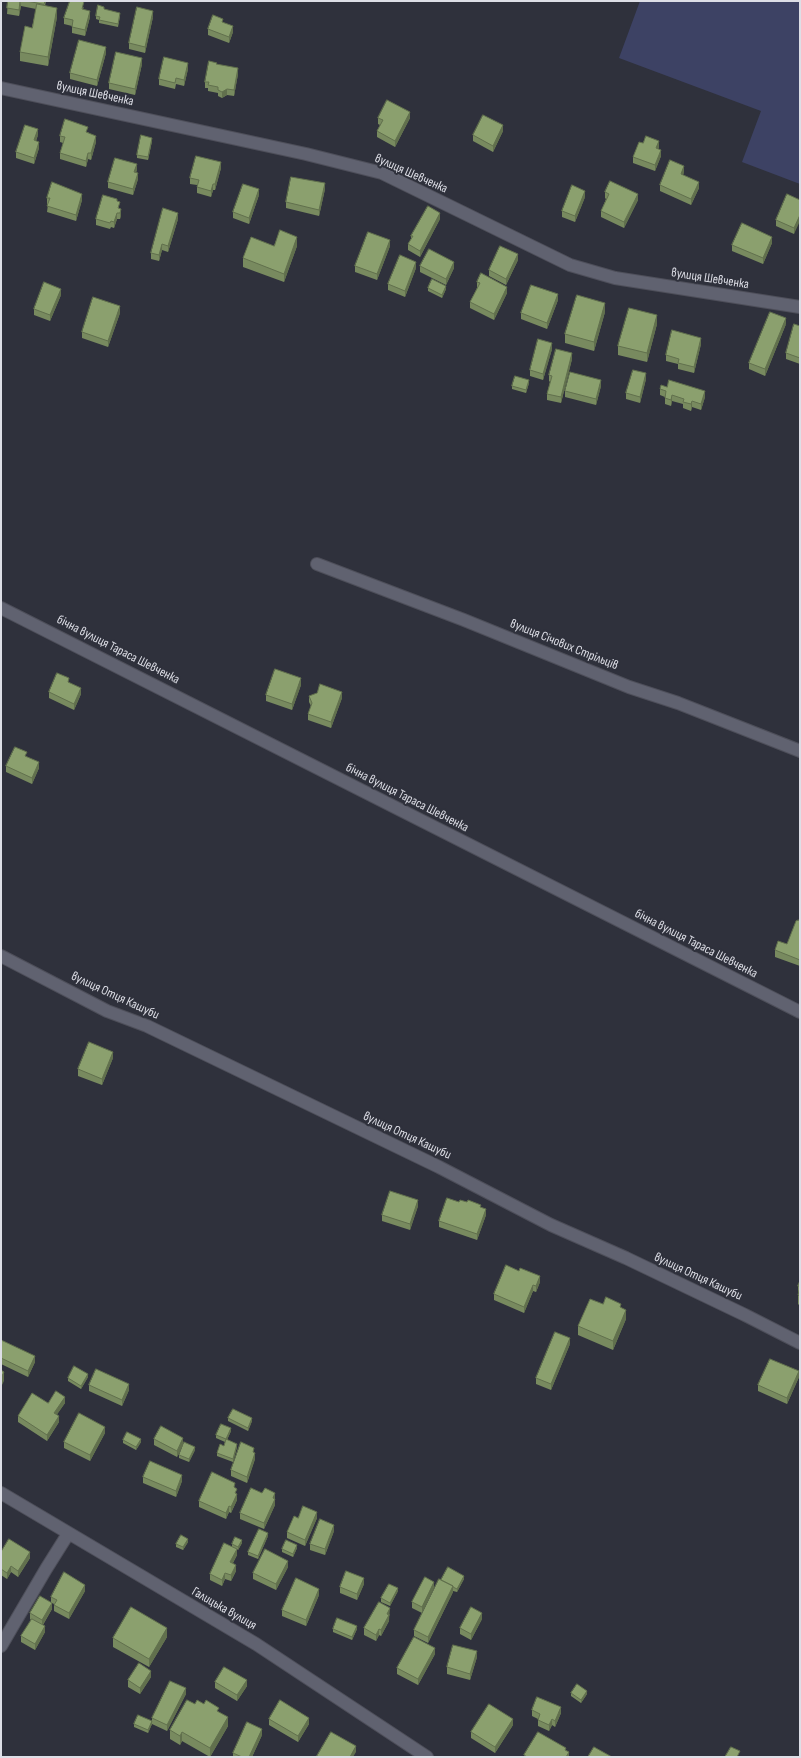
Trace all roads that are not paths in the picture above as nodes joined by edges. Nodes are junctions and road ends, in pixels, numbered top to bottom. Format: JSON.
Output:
{"nodes":[{"id":1,"x":1,"y":88,"type":"edge"},
{"id":2,"x":800,"y":307,"type":"edge"},
{"id":3,"x":317,"y":564,"type":"dead end"},
{"id":4,"x":1,"y":608,"type":"edge"},
{"id":5,"x":800,"y":751,"type":"edge"},
{"id":6,"x":1,"y":956,"type":"edge"},
{"id":7,"x":800,"y":1012,"type":"edge"},
{"id":8,"x":800,"y":1343,"type":"edge"},
{"id":9,"x":1,"y":1493,"type":"edge"},
{"id":10,"x":68,"y":1534,"type":"junction"},
{"id":11,"x":1,"y":1646,"type":"edge"},
{"id":12,"x":427,"y":1757,"type":"edge"}],
"edges":[{"from":1,"to":2,"type":"street","name":"вулиця Шевченка"},
{"from":3,"to":5,"type":"street","name":"вулиця Січових Стрільців"},
{"from":4,"to":7,"type":"street","name":"бічна вулиця Тараса Шевченка"},
{"from":6,"to":8,"type":"street","name":"вулиця Отця Кашуби"},
{"from":9,"to":10,"type":"street","name":"Галицька вулиця"},
{"from":10,"to":11,"type":"street"},
{"from":10,"to":12,"type":"street","name":"Галицька вулиця"}]}
